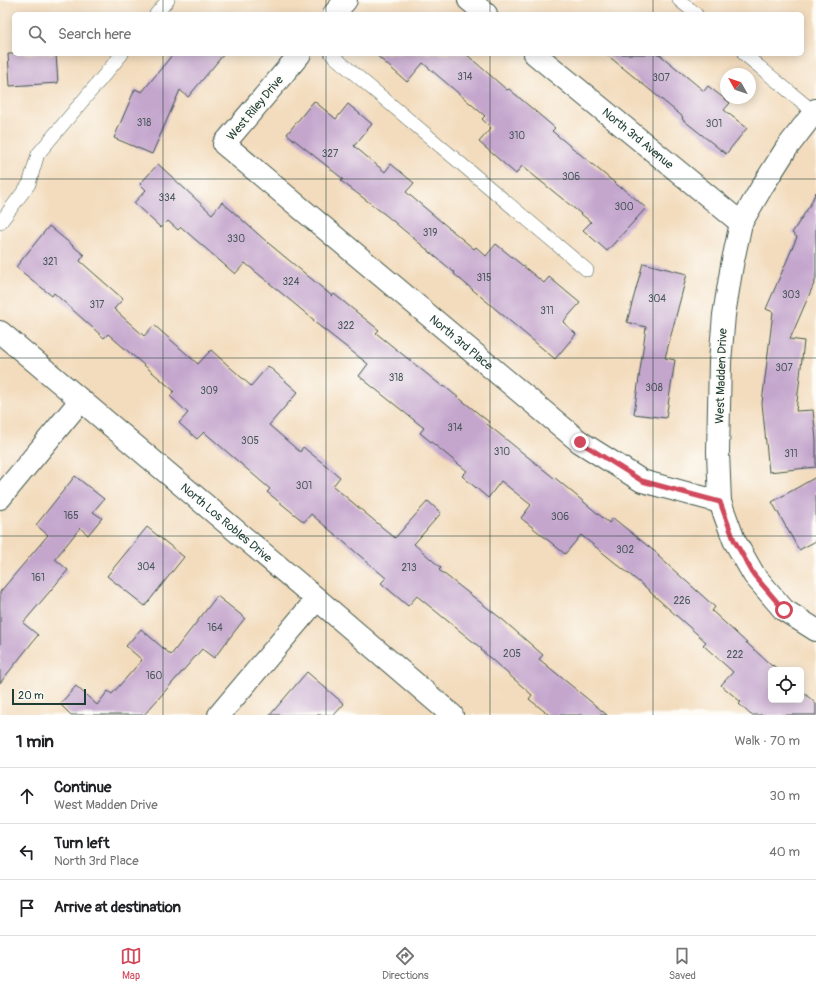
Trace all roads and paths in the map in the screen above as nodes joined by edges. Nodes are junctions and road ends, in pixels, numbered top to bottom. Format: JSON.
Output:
{"nodes":[{"id":1,"x":168,"y":0,"type":"edge"},
{"id":2,"x":346,"y":0,"type":"edge"},
{"id":3,"x":469,"y":0,"type":"edge"},
{"id":4,"x":679,"y":0,"type":"edge"},
{"id":5,"x":158,"y":12,"type":"edge"},
{"id":6,"x":336,"y":12,"type":"edge"},
{"id":7,"x":484,"y":12,"type":"edge"},
{"id":8,"x":694,"y":12,"type":"edge"},
{"id":9,"x":120,"y":56,"type":"edge"},
{"id":10,"x":298,"y":56,"type":"edge"},
{"id":11,"x":333,"y":56,"type":"edge"},
{"id":12,"x":537,"y":56,"type":"edge"},
{"id":13,"x":746,"y":56,"type":"edge"},
{"id":14,"x":815,"y":111,"type":"edge"},
{"id":15,"x":224,"y":144,"type":"joint"},
{"id":16,"x":0,"y":223,"type":"edge"},
{"id":17,"x":740,"y":223,"type":"junction"},
{"id":18,"x":587,"y":270,"type":"dead end"},
{"id":19,"x":0,"y":332,"type":"edge"},
{"id":20,"x":81,"y":400,"type":"junction"},
{"id":21,"x":0,"y":498,"type":"edge"},
{"id":22,"x":720,"y":502,"type":"junction"},
{"id":23,"x":317,"y":599,"type":"junction"},
{"id":24,"x":816,"y":630,"type":"edge"},
{"id":25,"x":219,"y":715,"type":"edge"},
{"id":26,"x":452,"y":715,"type":"edge"}],
"edges":[{"from":1,"to":5,"type":"lane"},
{"from":2,"to":6,"type":"street"},
{"from":3,"to":7,"type":"street"},
{"from":4,"to":8,"type":"lane"},
{"from":9,"to":16,"type":"lane"},
{"from":10,"to":15,"type":"street","name":"West Riley Drive"},
{"from":11,"to":18,"type":"lane"},
{"from":12,"to":17,"type":"street","name":"North 3rd Avenue"},
{"from":13,"to":14,"type":"lane"},
{"from":14,"to":17,"type":"street","name":"West Madden Drive"},
{"from":15,"to":22,"type":"street","name":"North 3rd Place"},
{"from":17,"to":22,"type":"street","name":"West Madden Drive"},
{"from":19,"to":20,"type":"street","name":"North Los Robles Drive"},
{"from":20,"to":21,"type":"street"},
{"from":20,"to":23,"type":"street","name":"North Los Robles Drive"},
{"from":22,"to":24,"type":"street","name":"West Madden Drive"},
{"from":23,"to":25,"type":"street"},
{"from":23,"to":26,"type":"street","name":"North Los Robles Drive"}]}
